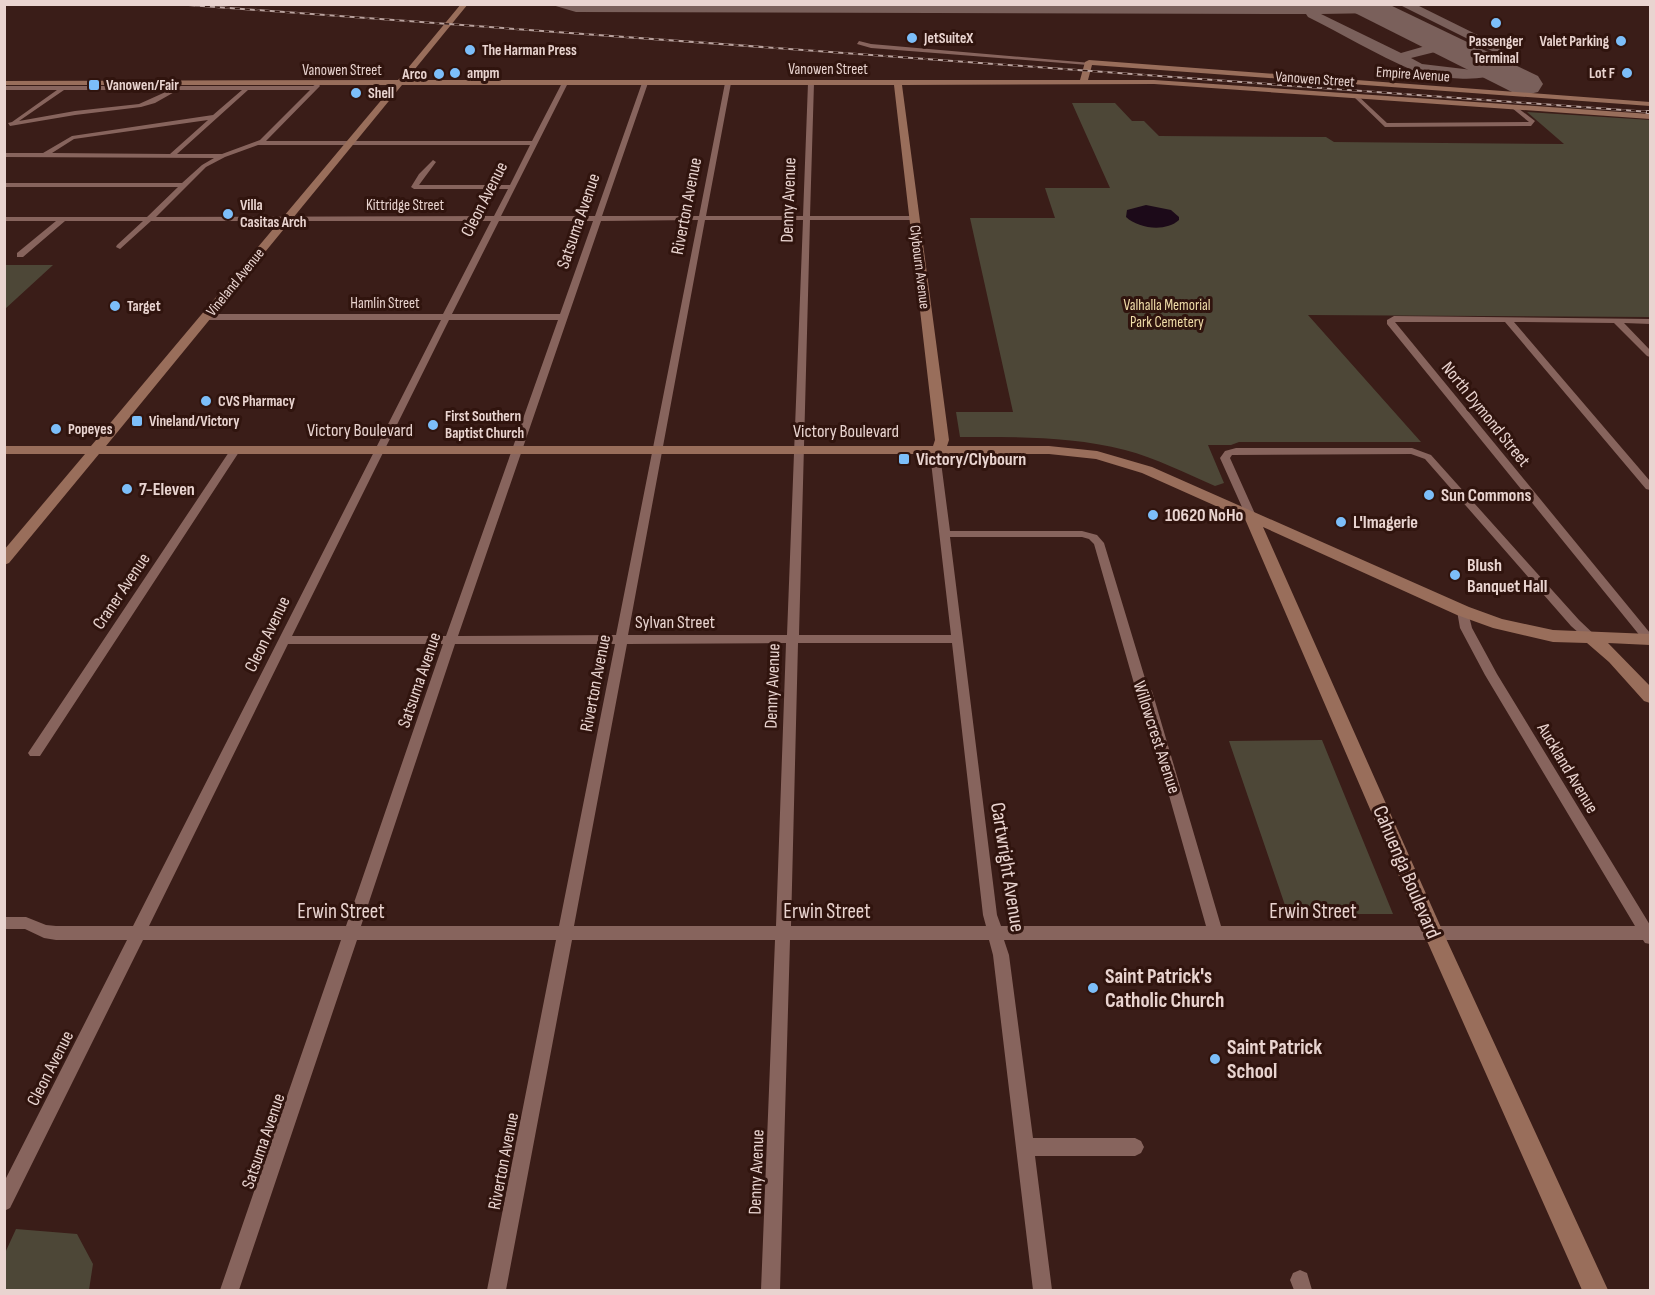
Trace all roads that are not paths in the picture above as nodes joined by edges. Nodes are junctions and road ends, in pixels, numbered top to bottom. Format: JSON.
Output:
{"nodes":[{"id":1,"x":465,"y":4,"type":"edge"},
{"id":2,"x":859,"y":43,"type":"dead end"},
{"id":3,"x":1088,"y":64,"type":"junction"},
{"id":4,"x":1173,"y":70,"type":"junction"},
{"id":5,"x":1083,"y":82,"type":"junction"},
{"id":6,"x":400,"y":83,"type":"junction"},
{"id":7,"x":565,"y":83,"type":"junction"},
{"id":8,"x":645,"y":83,"type":"junction"},
{"id":9,"x":728,"y":83,"type":"junction"},
{"id":10,"x":811,"y":83,"type":"junction"},
{"id":11,"x":898,"y":83,"type":"junction"},
{"id":12,"x":4,"y":84,"type":"edge"},
{"id":13,"x":66,"y":86,"type":"junction"},
{"id":14,"x":317,"y":86,"type":"junction"},
{"id":15,"x":4,"y":88,"type":"edge"},
{"id":16,"x":177,"y":88,"type":"junction"},
{"id":17,"x":247,"y":88,"type":"junction"},
{"id":18,"x":1356,"y":96,"type":"junction"},
{"id":19,"x":1650,"y":104,"type":"edge"},
{"id":20,"x":1514,"y":107,"type":"junction"},
{"id":21,"x":214,"y":117,"type":"junction"},
{"id":22,"x":1650,"y":117,"type":"edge"},
{"id":23,"x":7,"y":126,"type":"edge"},
{"id":24,"x":259,"y":143,"type":"junction"},
{"id":25,"x":350,"y":143,"type":"junction"},
{"id":26,"x":534,"y":143,"type":"junction"},
{"id":27,"x":4,"y":155,"type":"edge"},
{"id":28,"x":45,"y":155,"type":"junction"},
{"id":29,"x":172,"y":155,"type":"junction"},
{"id":30,"x":223,"y":156,"type":"junction"},
{"id":31,"x":433,"y":162,"type":"dead end"},
{"id":32,"x":4,"y":185,"type":"edge"},
{"id":33,"x":184,"y":185,"type":"junction"},
{"id":34,"x":512,"y":187,"type":"junction"},
{"id":35,"x":805,"y":218,"type":"junction"},
{"id":36,"x":914,"y":218,"type":"junction"},
{"id":37,"x":4,"y":219,"type":"edge"},
{"id":38,"x":63,"y":219,"type":"junction"},
{"id":39,"x":149,"y":219,"type":"junction"},
{"id":40,"x":286,"y":219,"type":"junction"},
{"id":41,"x":496,"y":219,"type":"junction"},
{"id":42,"x":597,"y":219,"type":"junction"},
{"id":43,"x":703,"y":219,"type":"junction"},
{"id":44,"x":120,"y":247,"type":"dead end"},
{"id":45,"x":20,"y":255,"type":"dead end"},
{"id":46,"x":206,"y":317,"type":"junction"},
{"id":47,"x":446,"y":317,"type":"junction"},
{"id":48,"x":563,"y":317,"type":"junction"},
{"id":49,"x":1507,"y":320,"type":"junction"},
{"id":50,"x":1617,"y":321,"type":"junction"},
{"id":51,"x":1650,"y":321,"type":"edge"},
{"id":52,"x":1650,"y":354,"type":"edge"},
{"id":53,"x":97,"y":449,"type":"junction"},
{"id":54,"x":379,"y":449,"type":"junction"},
{"id":55,"x":4,"y":450,"type":"edge"},
{"id":56,"x":236,"y":450,"type":"junction"},
{"id":57,"x":517,"y":450,"type":"junction"},
{"id":58,"x":658,"y":450,"type":"junction"},
{"id":59,"x":797,"y":450,"type":"junction"},
{"id":60,"x":939,"y":450,"type":"junction"},
{"id":61,"x":1650,"y":487,"type":"edge"},
{"id":62,"x":1251,"y":516,"type":"junction"},
{"id":63,"x":944,"y":534,"type":"junction"},
{"id":64,"x":1300,"y":538,"type":"junction"},
{"id":65,"x":1265,"y":547,"type":"junction"},
{"id":66,"x":4,"y":560,"type":"edge"},
{"id":67,"x":1463,"y":611,"type":"junction"},
{"id":68,"x":285,"y":639,"type":"junction"},
{"id":69,"x":452,"y":639,"type":"junction"},
{"id":70,"x":956,"y":639,"type":"junction"},
{"id":71,"x":1593,"y":639,"type":"junction"},
{"id":72,"x":1650,"y":639,"type":"edge"},
{"id":73,"x":621,"y":640,"type":"junction"},
{"id":74,"x":792,"y":640,"type":"junction"},
{"id":75,"x":1650,"y":697,"type":"edge"},
{"id":76,"x":35,"y":753,"type":"dead end"},
{"id":77,"x":4,"y":923,"type":"edge"},
{"id":78,"x":140,"y":932,"type":"junction"},
{"id":79,"x":353,"y":932,"type":"junction"},
{"id":80,"x":566,"y":932,"type":"junction"},
{"id":81,"x":782,"y":932,"type":"junction"},
{"id":82,"x":1215,"y":932,"type":"junction"},
{"id":83,"x":1433,"y":932,"type":"junction"},
{"id":84,"x":996,"y":933,"type":"junction"},
{"id":85,"x":1649,"y":935,"type":"edge"},
{"id":86,"x":1025,"y":1147,"type":"junction"},
{"id":87,"x":1135,"y":1147,"type":"dead end"},
{"id":88,"x":4,"y":1202,"type":"edge"},
{"id":89,"x":230,"y":1290,"type":"edge"},
{"id":90,"x":496,"y":1290,"type":"edge"},
{"id":91,"x":771,"y":1290,"type":"edge"},
{"id":92,"x":1043,"y":1290,"type":"edge"},
{"id":93,"x":1595,"y":1290,"type":"edge"}],
"edges":[{"from":1,"to":6,"type":"main road","name":"Vineland Avenue"},
{"from":2,"to":3,"type":"street","name":"Empire Avenue"},
{"from":3,"to":4,"type":"main road","name":"Empire Avenue"},
{"from":3,"to":4,"type":"main road","name":"Empire Avenue"},
{"from":3,"to":5,"type":"main road"},
{"from":4,"to":19,"type":"main road","name":"Empire Avenue"},
{"from":5,"to":11,"type":"main road","name":"Vanowen Street"},
{"from":5,"to":18,"type":"main road","name":"Vanowen Street"},
{"from":6,"to":7,"type":"main road","name":"Vanowen Street"},
{"from":6,"to":14,"type":"main road","name":"Vanowen Street"},
{"from":6,"to":25,"type":"main road","name":"Vineland Avenue"},
{"from":7,"to":8,"type":"main road","name":"Vanowen Street"},
{"from":7,"to":26,"type":"street","name":"Cleon Avenue"},
{"from":8,"to":9,"type":"main road","name":"Vanowen Street"},
{"from":8,"to":42,"type":"street","name":"Satsuma Avenue"},
{"from":9,"to":10,"type":"main road","name":"Vanowen Street"},
{"from":9,"to":43,"type":"street","name":"Riverton Avenue"},
{"from":10,"to":11,"type":"main road","name":"Vanowen Street"},
{"from":10,"to":35,"type":"street","name":"Denny Avenue"},
{"from":11,"to":36,"type":"main road","name":"Clybourn Avenue"},
{"from":12,"to":13,"type":"main road","name":"Vanowen Street"},
{"from":13,"to":14,"type":"main road","name":"Vanowen Street"},
{"from":13,"to":15,"type":"street","name":"Vanowen Street"},
{"from":13,"to":16,"type":"street","name":"Vanowen Street"},
{"from":13,"to":23,"type":"street"},
{"from":14,"to":17,"type":"street","name":"Vanowen Street"},
{"from":14,"to":24,"type":"street"},
{"from":16,"to":17,"type":"street","name":"Vanowen Street"},
{"from":16,"to":23,"type":"street"},
{"from":17,"to":21,"type":"street"},
{"from":18,"to":20,"type":"main road","name":"Vanowen Street"},
{"from":18,"to":20,"type":"street"},
{"from":20,"to":22,"type":"main road","name":"Vanowen Street"},
{"from":21,"to":28,"type":"street"},
{"from":21,"to":29,"type":"street"},
{"from":24,"to":25,"type":"street"},
{"from":24,"to":30,"type":"street"},
{"from":25,"to":26,"type":"street"},
{"from":25,"to":40,"type":"main road","name":"Vineland Avenue"},
{"from":26,"to":34,"type":"street","name":"Cleon Avenue"},
{"from":27,"to":28,"type":"street"},
{"from":28,"to":29,"type":"street"},
{"from":29,"to":30,"type":"street"},
{"from":30,"to":33,"type":"street"},
{"from":31,"to":34,"type":"street"},
{"from":32,"to":33,"type":"street"},
{"from":33,"to":39,"type":"street"},
{"from":34,"to":41,"type":"street","name":"Cleon Avenue"},
{"from":35,"to":36,"type":"street","name":"Kittridge Street"},
{"from":35,"to":43,"type":"street","name":"Kittridge Street"},
{"from":35,"to":59,"type":"street","name":"Denny Avenue"},
{"from":36,"to":60,"type":"main road","name":"Clybourn Avenue"},
{"from":37,"to":38,"type":"street","name":"Kittridge Street"},
{"from":38,"to":39,"type":"street","name":"Kittridge Street"},
{"from":38,"to":45,"type":"street"},
{"from":39,"to":40,"type":"street","name":"Kittridge Street"},
{"from":39,"to":44,"type":"street"},
{"from":40,"to":41,"type":"street","name":"Kittridge Street"},
{"from":40,"to":46,"type":"main road","name":"Vineland Avenue"},
{"from":41,"to":42,"type":"street","name":"Kittridge Street"},
{"from":41,"to":47,"type":"street","name":"Cleon Avenue"},
{"from":42,"to":43,"type":"street","name":"Kittridge Street"},
{"from":42,"to":48,"type":"street","name":"Satsuma Avenue"},
{"from":43,"to":58,"type":"street","name":"Riverton Avenue"},
{"from":46,"to":47,"type":"street","name":"Hamlin Street"},
{"from":46,"to":53,"type":"main road","name":"Vineland Avenue"},
{"from":47,"to":48,"type":"street","name":"Hamlin Street"},
{"from":47,"to":54,"type":"street","name":"Cleon Avenue"},
{"from":48,"to":57,"type":"street","name":"Satsuma Avenue"},
{"from":49,"to":50,"type":"street"},
{"from":49,"to":61,"type":"street"},
{"from":49,"to":72,"type":"street","name":"North Dymond Street"},
{"from":50,"to":51,"type":"street"},
{"from":50,"to":52,"type":"street"},
{"from":53,"to":55,"type":"main road","name":"Victory Boulevard"},
{"from":53,"to":56,"type":"main road","name":"Victory Boulevard"},
{"from":53,"to":66,"type":"main road","name":"Vineland Avenue"},
{"from":54,"to":56,"type":"main road","name":"Victory Boulevard"},
{"from":54,"to":57,"type":"main road","name":"Victory Boulevard"},
{"from":54,"to":68,"type":"street","name":"Cleon Avenue"},
{"from":56,"to":76,"type":"street","name":"Craner Avenue"},
{"from":57,"to":58,"type":"main road","name":"Victory Boulevard"},
{"from":57,"to":69,"type":"street","name":"Satsuma Avenue"},
{"from":58,"to":59,"type":"main road","name":"Victory Boulevard"},
{"from":58,"to":73,"type":"street","name":"Riverton Avenue"},
{"from":59,"to":60,"type":"main road","name":"Victory Boulevard"},
{"from":59,"to":74,"type":"street","name":"Denny Avenue"},
{"from":60,"to":62,"type":"main road","name":"Victory Boulevard"},
{"from":60,"to":63,"type":"street","name":"Cartwright Avenue"},
{"from":62,"to":64,"type":"main road","name":"Victory Boulevard"},
{"from":62,"to":65,"type":"main road","name":"Cahuenga Boulevard"},
{"from":62,"to":71,"type":"street","name":"Cahuenga Boulevard"},
{"from":63,"to":70,"type":"street","name":"Cartwright Avenue"},
{"from":63,"to":82,"type":"street","name":"Willowcrest Avenue"},
{"from":64,"to":65,"type":"main road"},
{"from":64,"to":67,"type":"main road","name":"Victory Boulevard"},
{"from":65,"to":83,"type":"main road","name":"Cahuenga Boulevard"},
{"from":67,"to":71,"type":"main road","name":"Victory Boulevard"},
{"from":67,"to":85,"type":"street","name":"Auckland Avenue"},
{"from":68,"to":69,"type":"street","name":"Sylvan Street"},
{"from":68,"to":78,"type":"street","name":"Cleon Avenue"},
{"from":69,"to":73,"type":"street","name":"Sylvan Street"},
{"from":69,"to":79,"type":"street","name":"Satsuma Avenue"},
{"from":70,"to":74,"type":"street","name":"Sylvan Street"},
{"from":70,"to":84,"type":"street","name":"Cartwright Avenue"},
{"from":71,"to":72,"type":"main road","name":"Victory Boulevard"},
{"from":71,"to":75,"type":"main road"},
{"from":73,"to":74,"type":"street","name":"Sylvan Street"},
{"from":73,"to":80,"type":"street","name":"Riverton Avenue"},
{"from":74,"to":81,"type":"street","name":"Denny Avenue"},
{"from":77,"to":78,"type":"street","name":"Erwin Street"},
{"from":78,"to":79,"type":"street","name":"Erwin Street"},
{"from":78,"to":88,"type":"street","name":"Cleon Avenue"},
{"from":79,"to":80,"type":"street","name":"Erwin Street"},
{"from":79,"to":89,"type":"street","name":"Satsuma Avenue"},
{"from":80,"to":81,"type":"street","name":"Erwin Street"},
{"from":80,"to":90,"type":"street","name":"Riverton Avenue"},
{"from":81,"to":84,"type":"street","name":"Erwin Street"},
{"from":81,"to":91,"type":"street","name":"Denny Avenue"},
{"from":82,"to":83,"type":"street","name":"Erwin Street"},
{"from":82,"to":84,"type":"street","name":"Erwin Street"},
{"from":83,"to":85,"type":"street","name":"Erwin Street"},
{"from":83,"to":93,"type":"main road","name":"Cahuenga Boulevard"},
{"from":84,"to":86,"type":"street","name":"Cartwright Avenue"},
{"from":86,"to":87,"type":"street"},
{"from":86,"to":92,"type":"street","name":"Cartwright Avenue"}]}
